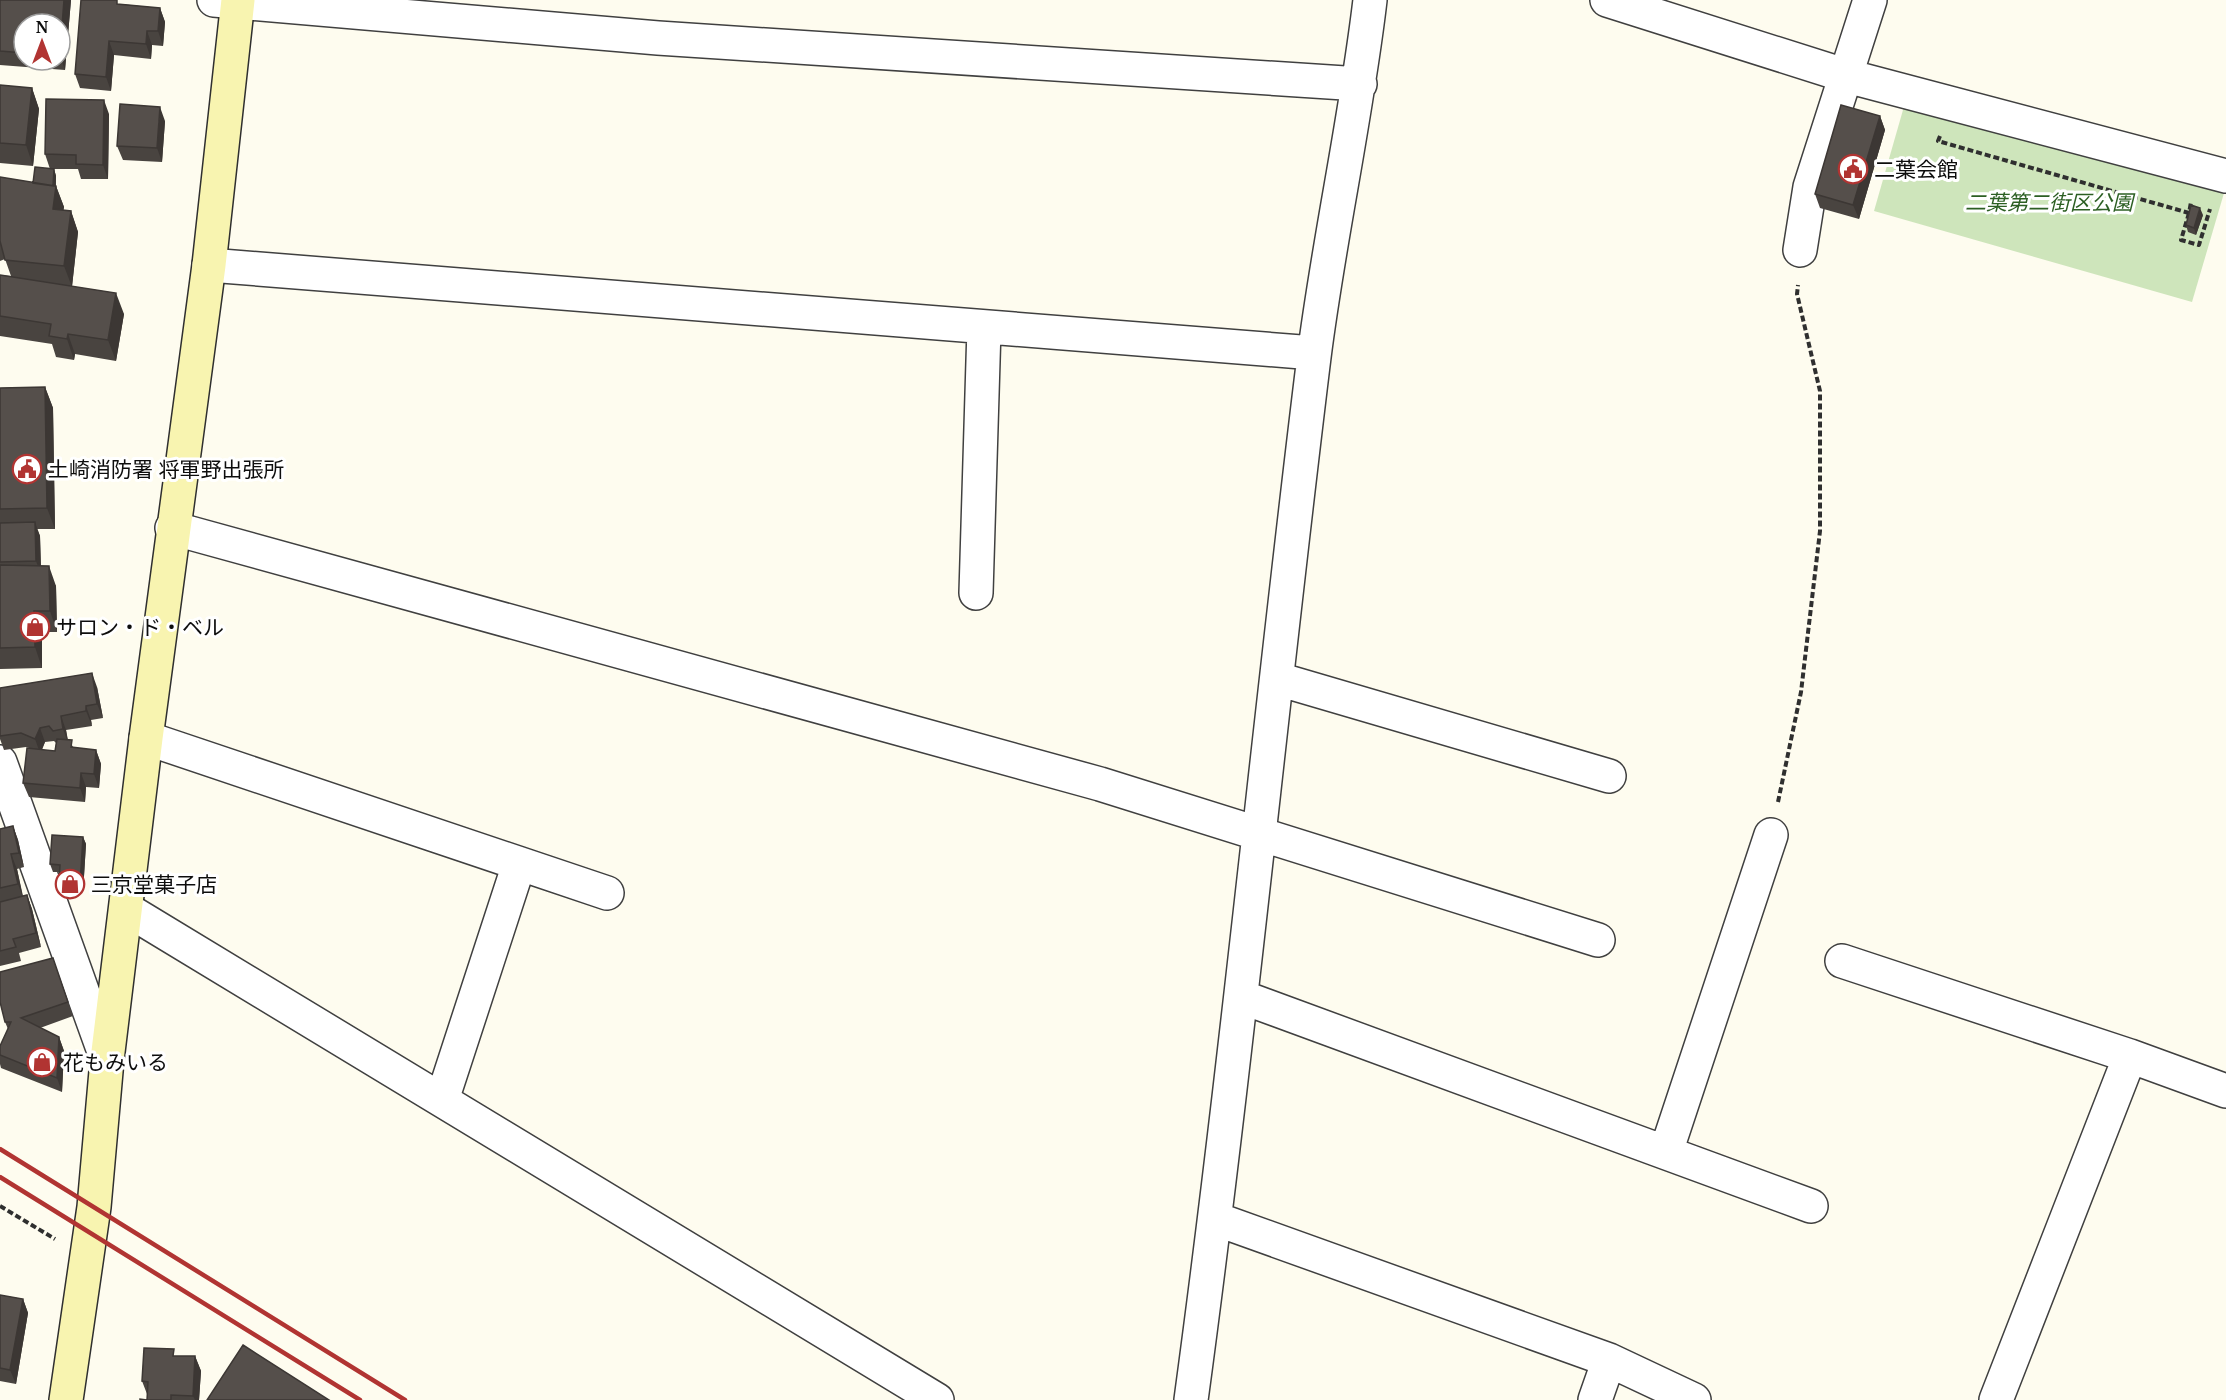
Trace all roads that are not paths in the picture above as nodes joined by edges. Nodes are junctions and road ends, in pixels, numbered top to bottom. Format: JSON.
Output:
{"nodes":[{"id":1,"x":1370,"y":0,"type":"edge"},
{"id":2,"x":1607,"y":0,"type":"edge"},
{"id":3,"x":1870,"y":0,"type":"edge"},
{"id":4,"x":230,"y":1,"type":"edge"},
{"id":5,"x":1673,"y":9,"type":"edge"},
{"id":6,"x":1847,"y":76,"type":"junction"},
{"id":7,"x":1360,"y":84,"type":"junction"},
{"id":8,"x":2226,"y":176,"type":"edge"},
{"id":9,"x":1800,"y":250,"type":"road end"},
{"id":10,"x":209,"y":265,"type":"junction"},
{"id":11,"x":984,"y":328,"type":"junction"},
{"id":12,"x":1314,"y":353,"type":"junction"},
{"id":13,"x":172,"y":528,"type":"junction"},
{"id":14,"x":976,"y":593,"type":"dead end"},
{"id":15,"x":1278,"y":679,"type":"junction"},
{"id":16,"x":146,"y":738,"type":"junction"},
{"id":17,"x":0,"y":762,"type":"edge"},
{"id":18,"x":1609,"y":776,"type":"dead end"},
{"id":19,"x":1260,"y":835,"type":"junction"},
{"id":20,"x":1771,"y":835,"type":"road end"},
{"id":21,"x":519,"y":864,"type":"junction"},
{"id":22,"x":607,"y":893,"type":"dead end"},
{"id":23,"x":126,"y":909,"type":"junction"},
{"id":24,"x":1598,"y":940,"type":"dead end"},
{"id":25,"x":1842,"y":962,"type":"dead end"},
{"id":26,"x":1242,"y":997,"type":"junction"},
{"id":27,"x":2130,"y":1056,"type":"junction"},
{"id":28,"x":107,"y":1060,"type":"junction"},
{"id":29,"x":2226,"y":1091,"type":"edge"},
{"id":30,"x":442,"y":1100,"type":"junction"},
{"id":31,"x":1666,"y":1152,"type":"junction"},
{"id":32,"x":1811,"y":1206,"type":"dead end"},
{"id":33,"x":1216,"y":1219,"type":"junction"},
{"id":34,"x":1609,"y":1360,"type":"junction"},
{"id":35,"x":66,"y":1400,"type":"edge"},
{"id":36,"x":937,"y":1400,"type":"edge"},
{"id":37,"x":1191,"y":1400,"type":"edge"},
{"id":38,"x":1595,"y":1400,"type":"edge"},
{"id":39,"x":1694,"y":1400,"type":"edge"},
{"id":40,"x":1996,"y":1400,"type":"edge"}],
"edges":[{"from":1,"to":7,"type":"street"},
{"from":2,"to":5,"type":"street"},
{"from":3,"to":6,"type":"street"},
{"from":4,"to":7,"type":"street"},
{"from":4,"to":10,"type":"street"},
{"from":5,"to":6,"type":"street"},
{"from":6,"to":8,"type":"street"},
{"from":6,"to":9,"type":"street"},
{"from":7,"to":12,"type":"street"},
{"from":10,"to":11,"type":"street"},
{"from":10,"to":13,"type":"street"},
{"from":11,"to":12,"type":"street"},
{"from":11,"to":14,"type":"street"},
{"from":12,"to":15,"type":"street"},
{"from":13,"to":16,"type":"street"},
{"from":13,"to":19,"type":"street"},
{"from":15,"to":18,"type":"street"},
{"from":15,"to":19,"type":"street"},
{"from":16,"to":21,"type":"street"},
{"from":16,"to":23,"type":"street"},
{"from":17,"to":28,"type":"street"},
{"from":19,"to":24,"type":"street"},
{"from":19,"to":26,"type":"street"},
{"from":20,"to":31,"type":"street"},
{"from":21,"to":22,"type":"street"},
{"from":21,"to":30,"type":"street"},
{"from":23,"to":28,"type":"street"},
{"from":23,"to":30,"type":"street"},
{"from":25,"to":27,"type":"street"},
{"from":26,"to":31,"type":"street"},
{"from":26,"to":33,"type":"street"},
{"from":27,"to":29,"type":"street"},
{"from":27,"to":40,"type":"street"},
{"from":28,"to":35,"type":"street"},
{"from":30,"to":36,"type":"street"},
{"from":31,"to":32,"type":"street"},
{"from":33,"to":34,"type":"street"},
{"from":33,"to":37,"type":"street"},
{"from":34,"to":38,"type":"street"},
{"from":34,"to":39,"type":"street"}]}
